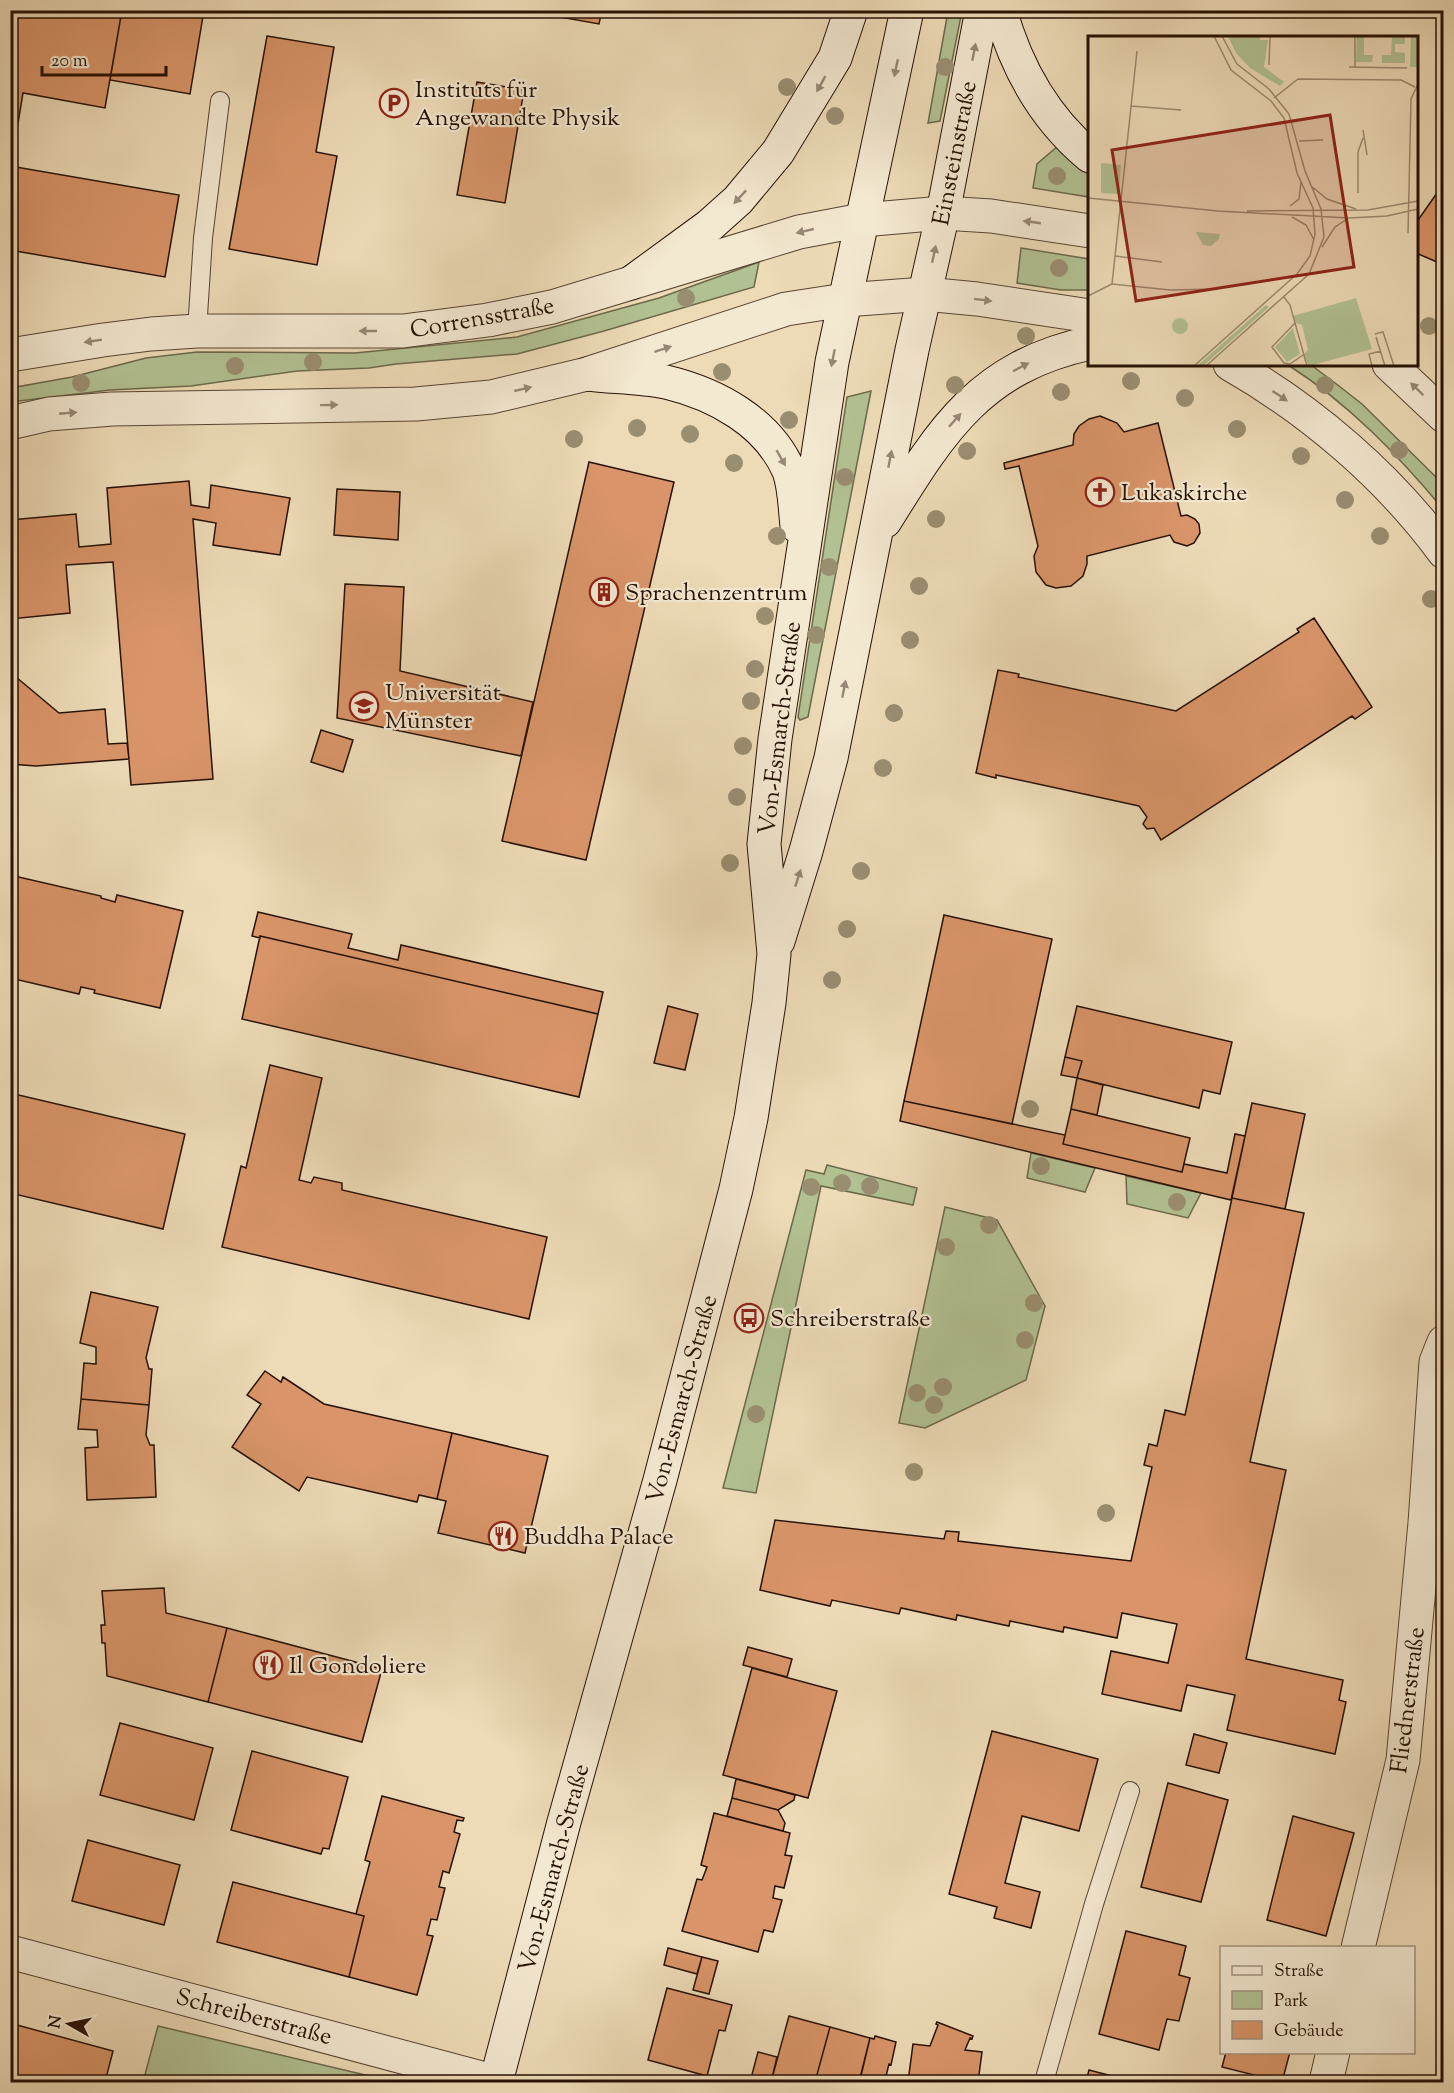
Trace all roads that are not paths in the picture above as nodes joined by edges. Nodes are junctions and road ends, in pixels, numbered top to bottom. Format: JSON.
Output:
{"nodes":[{"id":1,"x":851,"y":10,"type":"edge"},
{"id":2,"x":906,"y":10,"type":"edge"},
{"id":3,"x":982,"y":10,"type":"edge"},
{"id":4,"x":1000,"y":10,"type":"edge"},
{"id":5,"x":220,"y":101,"type":"dead end"},
{"id":6,"x":1088,"y":155,"type":"edge"},
{"id":7,"x":943,"y":213,"type":"junction"},
{"id":8,"x":862,"y":220,"type":"junction"},
{"id":9,"x":1088,"y":231,"type":"edge"},
{"id":10,"x":631,"y":283,"type":"junction"},
{"id":11,"x":925,"y":294,"type":"junction"},
{"id":12,"x":845,"y":300,"type":"junction"},
{"id":13,"x":1088,"y":316,"type":"edge"},
{"id":14,"x":197,"y":331,"type":"junction"},
{"id":15,"x":1088,"y":344,"type":"edge"},
{"id":16,"x":10,"y":355,"type":"edge"},
{"id":17,"x":1233,"y":366,"type":"edge"},
{"id":18,"x":1391,"y":366,"type":"edge"},
{"id":19,"x":587,"y":374,"type":"junction"},
{"id":20,"x":1443,"y":416,"type":"edge"},
{"id":21,"x":10,"y":423,"type":"edge"},
{"id":22,"x":875,"y":537,"type":"junction"},
{"id":23,"x":1443,"y":552,"type":"edge"},
{"id":24,"x":802,"y":560,"type":"junction"},
{"id":25,"x":774,"y":954,"type":"junction"},
{"id":26,"x":1443,"y":1342,"type":"edge"},
{"id":27,"x":1434,"y":1523,"type":"edge"},
{"id":28,"x":1130,"y":1791,"type":"dead end"},
{"id":29,"x":1358,"y":1946,"type":"edge"},
{"id":30,"x":10,"y":1953,"type":"edge"},
{"id":31,"x":1333,"y":2054,"type":"edge"},
{"id":32,"x":496,"y":2082,"type":"edge"},
{"id":33,"x":1044,"y":2082,"type":"edge"},
{"id":34,"x":1326,"y":2082,"type":"edge"}],
"edges":[{"from":1,"to":10,"type":"main road","one_way":true},
{"from":2,"to":8,"type":"main road","one_way":true},
{"from":7,"to":3,"type":"main road","name":"Einsteinstraße","one_way":true},
{"from":4,"to":6,"type":"main road"},
{"from":5,"to":14,"type":"lane"},
{"from":7,"to":8,"type":"main road","name":"Corrensstraße"},
{"from":9,"to":7,"type":"main road","name":"Corrensstraße","one_way":true},
{"from":11,"to":7,"type":"main road","name":"Einsteinstraße","one_way":true},
{"from":8,"to":10,"type":"main road","name":"Corrensstraße","one_way":true},
{"from":8,"to":12,"type":"main road","name":"Von-Esmarch-Straße"},
{"from":10,"to":14,"type":"main road","name":"Corrensstraße","one_way":true},
{"from":11,"to":12,"type":"main road"},
{"from":11,"to":13,"type":"main road","one_way":true},
{"from":22,"to":11,"type":"main road","name":"Von-Esmarch-Straße","one_way":true},
{"from":19,"to":12,"type":"main road","one_way":true},
{"from":12,"to":24,"type":"main road","name":"Von-Esmarch-Straße","one_way":true},
{"from":14,"to":16,"type":"main road","name":"Corrensstraße","one_way":true},
{"from":22,"to":15,"type":"main road","one_way":true},
{"from":17,"to":23,"type":"main road","one_way":true},
{"from":20,"to":18,"type":"main road","one_way":true},
{"from":21,"to":19,"type":"main road","one_way":true},
{"from":19,"to":24,"type":"main road","one_way":true},
{"from":25,"to":22,"type":"main road","name":"Von-Esmarch-Straße","one_way":true},
{"from":24,"to":25,"type":"main road","name":"Von-Esmarch-Straße"},
{"from":25,"to":32,"type":"main road","name":"Von-Esmarch-Straße"},
{"from":26,"to":27,"type":"main road","name":"Fliednerstraße"},
{"from":27,"to":29,"type":"main road","name":"Fliednerstraße"},
{"from":28,"to":33,"type":"lane"},
{"from":30,"to":32,"type":"main road","name":"Schreiberstraße"},
{"from":31,"to":34,"type":"main road"}]}
